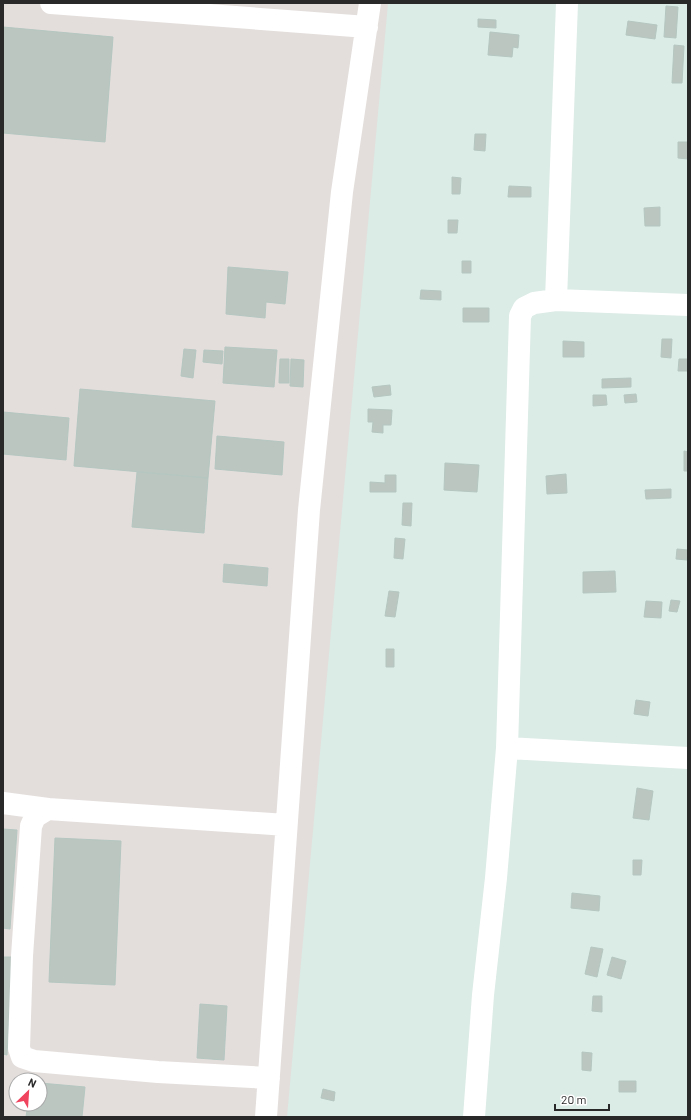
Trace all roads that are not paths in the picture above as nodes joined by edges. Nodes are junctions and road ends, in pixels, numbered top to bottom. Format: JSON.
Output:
{"nodes":[{"id":1,"x":51,"y":3,"type":"edge"},
{"id":2,"x":370,"y":3,"type":"edge"},
{"id":3,"x":568,"y":3,"type":"edge"},
{"id":4,"x":367,"y":27,"type":"junction"},
{"id":5,"x":556,"y":300,"type":"junction"},
{"id":6,"x":688,"y":305,"type":"edge"},
{"id":7,"x":507,"y":748,"type":"junction"},
{"id":8,"x":688,"y":758,"type":"edge"},
{"id":9,"x":3,"y":803,"type":"edge"},
{"id":10,"x":48,"y":809,"type":"junction"},
{"id":11,"x":286,"y":825,"type":"junction"},
{"id":12,"x":269,"y":1078,"type":"junction"},
{"id":13,"x":266,"y":1117,"type":"edge"},
{"id":14,"x":474,"y":1117,"type":"edge"}],
"edges":[{"from":1,"to":4,"type":"street"},
{"from":2,"to":4,"type":"street"},
{"from":3,"to":5,"type":"street"},
{"from":4,"to":11,"type":"street"},
{"from":5,"to":6,"type":"street"},
{"from":5,"to":7,"type":"street"},
{"from":7,"to":8,"type":"street"},
{"from":7,"to":14,"type":"street"},
{"from":9,"to":10,"type":"street"},
{"from":10,"to":11,"type":"street"},
{"from":10,"to":12,"type":"street"},
{"from":11,"to":12,"type":"street"},
{"from":12,"to":13,"type":"street"}]}
